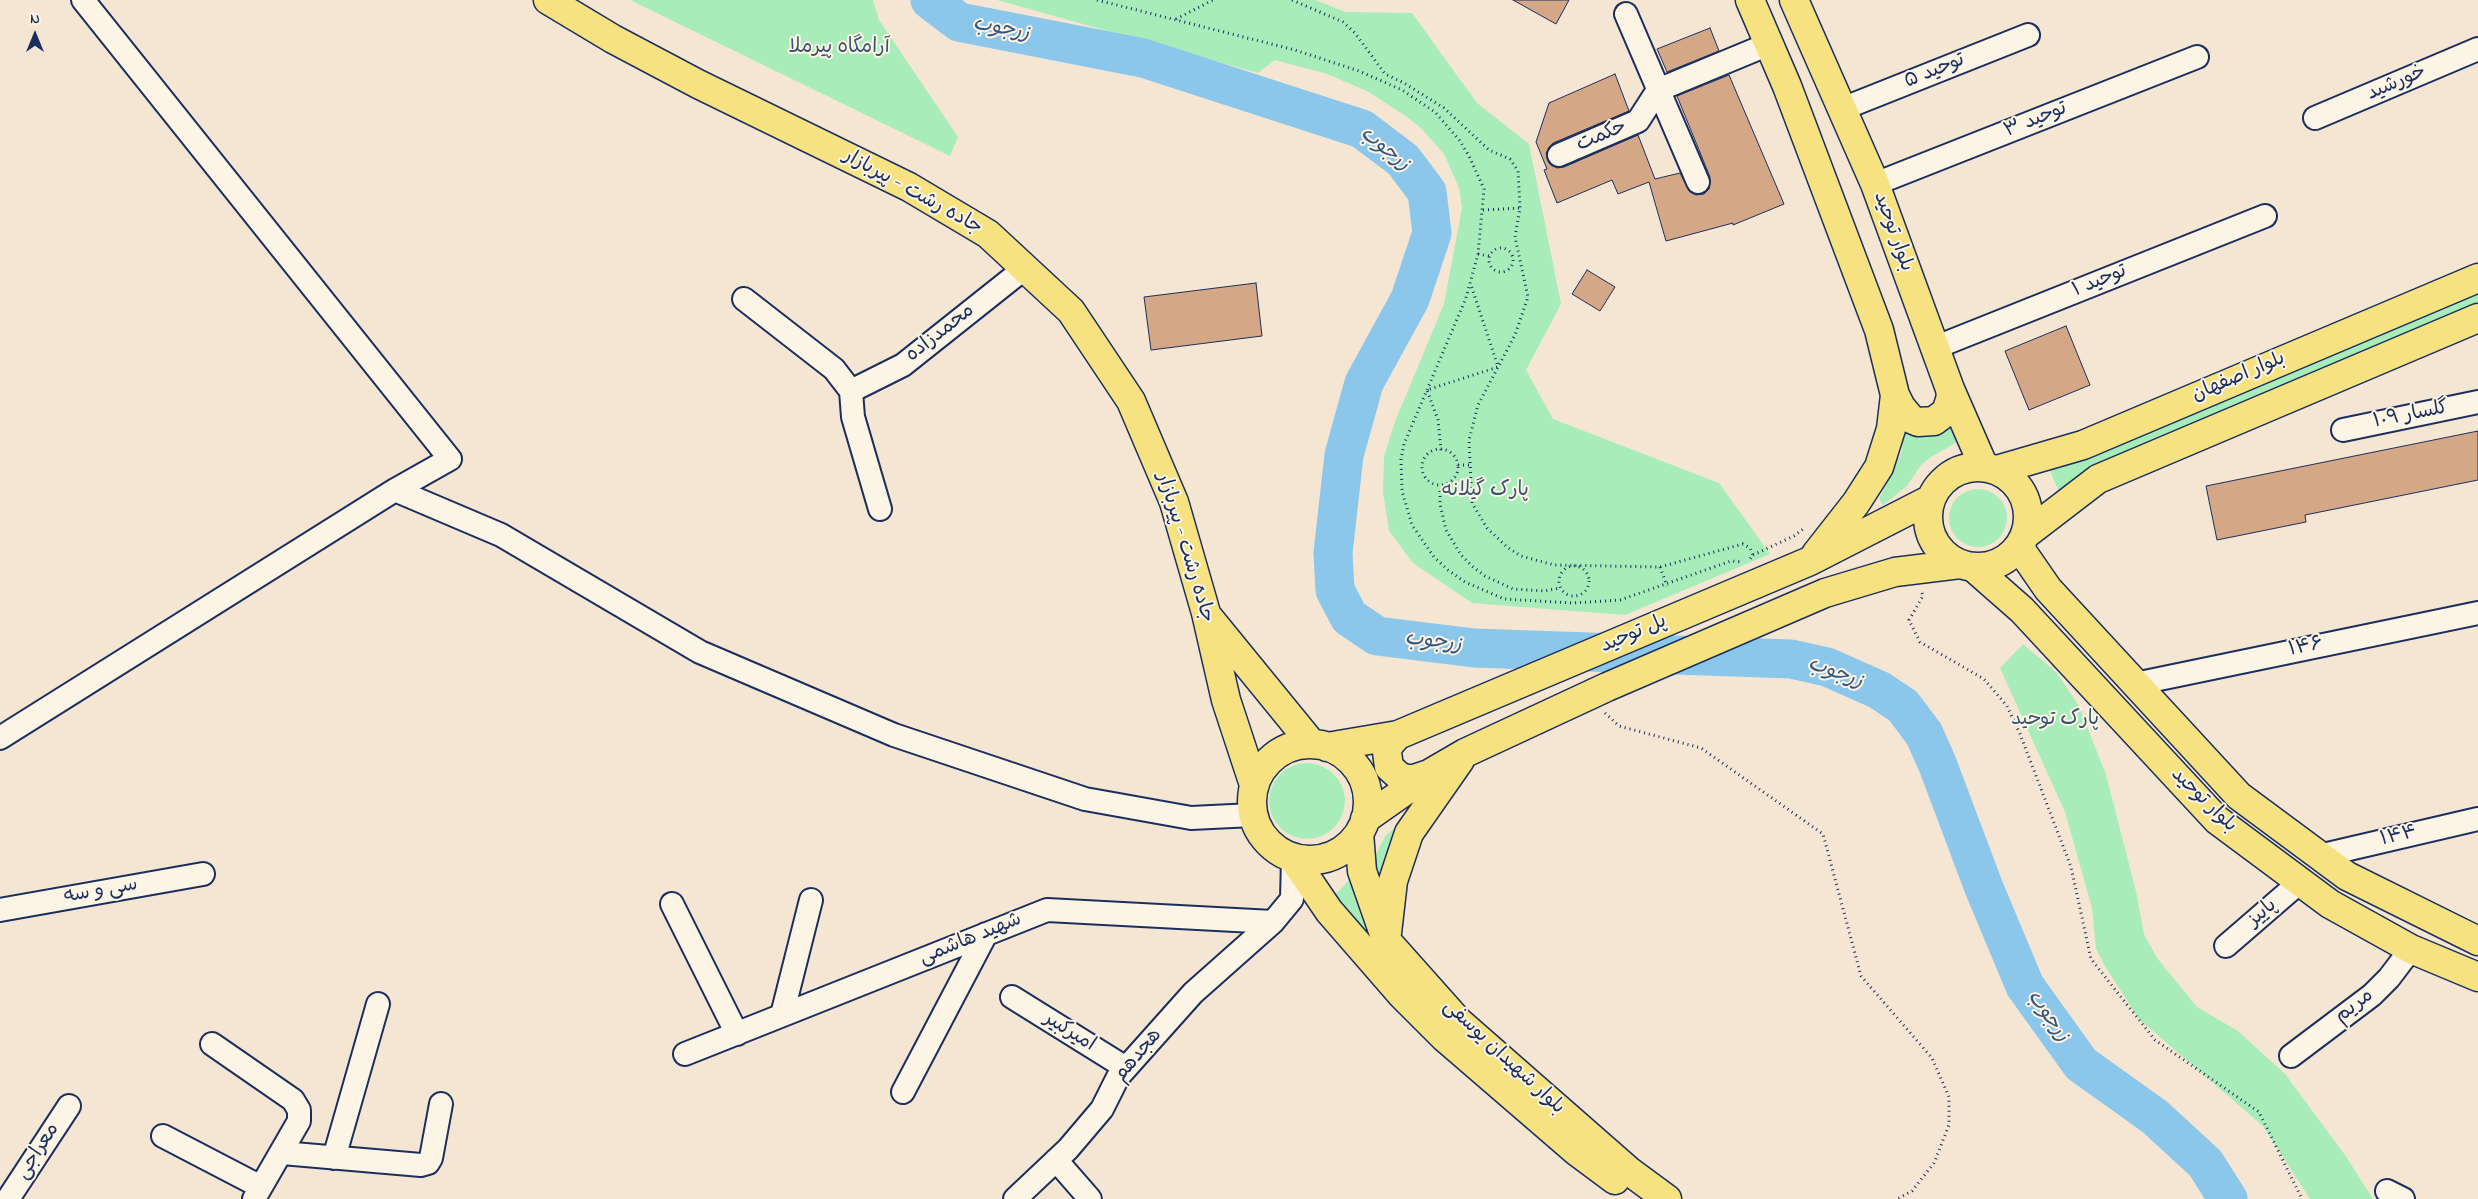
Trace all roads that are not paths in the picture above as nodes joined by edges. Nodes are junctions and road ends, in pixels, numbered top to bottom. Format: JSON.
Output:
{"nodes":[{"id":1,"x":83,"y":0,"type":"edge"},
{"id":2,"x":548,"y":0,"type":"edge"},
{"id":3,"x":1750,"y":0,"type":"edge"},
{"id":4,"x":1794,"y":0,"type":"edge"},
{"id":5,"x":1626,"y":14,"type":"dead end"},
{"id":6,"x":2028,"y":35,"type":"dead end"},
{"id":7,"x":1769,"y":44,"type":"junction"},
{"id":8,"x":2478,"y":49,"type":"edge"},
{"id":9,"x":2197,"y":57,"type":"dead end"},
{"id":10,"x":1658,"y":90,"type":"junction"},
{"id":11,"x":1842,"y":109,"type":"junction"},
{"id":12,"x":2315,"y":118,"type":"dead end"},
{"id":13,"x":1559,"y":155,"type":"dead end"},
{"id":14,"x":1698,"y":182,"type":"dead end"},
{"id":15,"x":1875,"y":184,"type":"junction"},
{"id":16,"x":2265,"y":216,"type":"dead end"},
{"id":17,"x":1025,"y":268,"type":"junction"},
{"id":18,"x":2478,"y":278,"type":"edge"},
{"id":19,"x":744,"y":299,"type":"dead end"},
{"id":20,"x":2478,"y":318,"type":"edge"},
{"id":21,"x":1934,"y":348,"type":"junction"},
{"id":22,"x":1950,"y":389,"type":"junction"},
{"id":23,"x":851,"y":391,"type":"junction"},
{"id":24,"x":1898,"y":401,"type":"junction"},
{"id":25,"x":2478,"y":402,"type":"edge"},
{"id":26,"x":2343,"y":430,"type":"dead end"},
{"id":27,"x":1990,"y":468,"type":"junction"},
{"id":28,"x":395,"y":490,"type":"junction"},
{"id":29,"x":1931,"y":498,"type":"junction"},
{"id":30,"x":880,"y":509,"type":"dead end"},
{"id":31,"x":2022,"y":541,"type":"junction"},
{"id":32,"x":1810,"y":561,"type":"junction"},
{"id":33,"x":1966,"y":565,"type":"junction"},
{"id":34,"x":2048,"y":589,"type":"junction"},
{"id":35,"x":2022,"y":610,"type":"junction"},
{"id":36,"x":1206,"y":613,"type":"junction"},
{"id":37,"x":2478,"y":613,"type":"edge"},
{"id":38,"x":2135,"y":684,"type":"junction"},
{"id":39,"x":1398,"y":735,"type":"junction"},
{"id":40,"x":0,"y":738,"type":"edge"},
{"id":41,"x":1319,"y":746,"type":"junction"},
{"id":42,"x":1466,"y":753,"type":"junction"},
{"id":43,"x":1429,"y":774,"type":"junction"},
{"id":44,"x":1254,"y":785,"type":"junction"},
{"id":45,"x":1253,"y":815,"type":"junction"},
{"id":46,"x":2478,"y":819,"type":"edge"},
{"id":47,"x":1362,"y":826,"type":"junction"},
{"id":48,"x":2319,"y":856,"type":"junction"},
{"id":49,"x":1293,"y":858,"type":"junction"},
{"id":50,"x":203,"y":874,"type":"dead end"},
{"id":51,"x":2300,"y":882,"type":"junction"},
{"id":52,"x":811,"y":900,"type":"dead end"},
{"id":53,"x":672,"y":904,"type":"dead end"},
{"id":54,"x":0,"y":910,"type":"edge"},
{"id":55,"x":1273,"y":922,"type":"junction"},
{"id":56,"x":986,"y":934,"type":"junction"},
{"id":57,"x":1386,"y":940,"type":"junction"},
{"id":58,"x":2478,"y":941,"type":"edge"},
{"id":59,"x":2226,"y":946,"type":"dead end"},
{"id":60,"x":2411,"y":949,"type":"junction"},
{"id":61,"x":2478,"y":977,"type":"edge"},
{"id":62,"x":1012,"y":997,"type":"dead end"},
{"id":63,"x":378,"y":1004,"type":"dead end"},
{"id":64,"x":782,"y":1016,"type":"junction"},
{"id":65,"x":737,"y":1034,"type":"junction"},
{"id":66,"x":212,"y":1044,"type":"dead end"},
{"id":67,"x":685,"y":1054,"type":"dead end"},
{"id":68,"x":2291,"y":1056,"type":"dead end"},
{"id":69,"x":1126,"y":1068,"type":"junction"},
{"id":70,"x":903,"y":1092,"type":"dead end"},
{"id":71,"x":441,"y":1104,"type":"dead end"},
{"id":72,"x":69,"y":1106,"type":"dead end"},
{"id":73,"x":163,"y":1136,"type":"dead end"},
{"id":74,"x":282,"y":1153,"type":"junction"},
{"id":75,"x":334,"y":1158,"type":"junction"},
{"id":76,"x":1056,"y":1160,"type":"junction"},
{"id":77,"x":258,"y":1193,"type":"edge"},
{"id":78,"x":8,"y":1199,"type":"edge"},
{"id":79,"x":1015,"y":1199,"type":"edge"},
{"id":80,"x":1090,"y":1199,"type":"edge"},
{"id":81,"x":1641,"y":1199,"type":"edge"},
{"id":82,"x":1667,"y":1199,"type":"edge"}],
"edges":[{"from":1,"to":28,"type":"street"},
{"from":2,"to":17,"type":"main road","name":"جاده رشت - پیربازار"},
{"from":3,"to":7,"type":"main road"},
{"from":4,"to":11,"type":"main road","name":"بلوار توحید"},
{"from":5,"to":10,"type":"street"},
{"from":6,"to":11,"type":"street","name":"توحید ۵"},
{"from":7,"to":10,"type":"street"},
{"from":7,"to":24,"type":"main road"},
{"from":8,"to":12,"type":"street","name":"خورشید"},
{"from":9,"to":15,"type":"street","name":"توحید ۳"},
{"from":10,"to":13,"type":"street","name":"حکمت"},
{"from":10,"to":14,"type":"street"},
{"from":11,"to":15,"type":"main road","name":"بلوار توحید"},
{"from":15,"to":21,"type":"main road","name":"بلوار توحید"},
{"from":16,"to":21,"type":"street","name":"توحید ۱"},
{"from":17,"to":23,"type":"street","name":"محمدزاده"},
{"from":17,"to":36,"type":"main road","name":"جاده رشت - پیربازار"},
{"from":18,"to":27,"type":"main road","name":"بلوار اصفهان"},
{"from":19,"to":23,"type":"street"},
{"from":20,"to":31,"type":"main road","name":"بلوار اصفهان"},
{"from":21,"to":22,"type":"main road","name":"بلوار توحید"},
{"from":22,"to":24,"type":"main road"},
{"from":22,"to":27,"type":"main road","name":"بلوار توحید"},
{"from":23,"to":30,"type":"street"},
{"from":24,"to":32,"type":"main road"},
{"from":25,"to":26,"type":"street","name":"گلسار ۱۰۹"},
{"from":27,"to":29,"type":"main road"},
{"from":27,"to":31,"type":"main road"},
{"from":28,"to":40,"type":"street"},
{"from":28,"to":45,"type":"street"},
{"from":29,"to":32,"type":"main road","name":"پل توحید"},
{"from":29,"to":33,"type":"main road"},
{"from":31,"to":33,"type":"main road"},
{"from":31,"to":34,"type":"main road","name":"بلوار توحید"},
{"from":32,"to":39,"type":"main road","name":"پل توحید"},
{"from":33,"to":35,"type":"main road","name":"بلوار توحید"},
{"from":33,"to":42,"type":"main road","name":"پل توحید"},
{"from":34,"to":35,"type":"main road"},
{"from":34,"to":38,"type":"main road","name":"بلوار توحید"},
{"from":35,"to":51,"type":"main road","name":"بلوار توحید"},
{"from":36,"to":41,"type":"main road"},
{"from":36,"to":44,"type":"main road","name":"جاده رشت - پیربازار"},
{"from":37,"to":38,"type":"street","name":"۱۴۶"},
{"from":38,"to":48,"type":"main road","name":"بلوار توحید"},
{"from":39,"to":41,"type":"main road","name":"پل توحید"},
{"from":39,"to":43,"type":"main road"},
{"from":41,"to":44,"type":"main road"},
{"from":41,"to":47,"type":"main road"},
{"from":42,"to":43,"type":"main road","name":"پل توحید"},
{"from":42,"to":57,"type":"main road"},
{"from":43,"to":47,"type":"main road","name":"پل توحید"},
{"from":44,"to":45,"type":"main road"},
{"from":45,"to":49,"type":"main road"},
{"from":46,"to":48,"type":"street","name":"۱۴۴"},
{"from":47,"to":49,"type":"main road"},
{"from":47,"to":57,"type":"main road","name":"بلوار شهیدان یوسفی"},
{"from":48,"to":58,"type":"main road","name":"بلوار توحید"},
{"from":49,"to":55,"type":"street","name":"هجدهم"},
{"from":49,"to":81,"type":"main road","name":"بلوار شهیدان یوسفی"},
{"from":50,"to":54,"type":"street","name":"سی و سه"},
{"from":51,"to":59,"type":"street","name":"پاییز"},
{"from":51,"to":60,"type":"main road","name":"بلوار توحید"},
{"from":52,"to":64,"type":"street"},
{"from":53,"to":65,"type":"street"},
{"from":55,"to":56,"type":"street","name":"شهید هاشمی"},
{"from":55,"to":69,"type":"street","name":"هجدهم"},
{"from":56,"to":64,"type":"street","name":"شهید هاشمی"},
{"from":56,"to":70,"type":"street"},
{"from":57,"to":82,"type":"main road","name":"بلوار شهیدان یوسفی"},
{"from":60,"to":61,"type":"main road","name":"بلوار توحید"},
{"from":60,"to":68,"type":"street","name":"مریم"},
{"from":62,"to":69,"type":"street","name":"امیرکبیر"},
{"from":63,"to":75,"type":"street"},
{"from":64,"to":65,"type":"street","name":"شهید هاشمی"},
{"from":65,"to":67,"type":"street","name":"شهید هاشمی"},
{"from":66,"to":74,"type":"street"},
{"from":69,"to":76,"type":"street","name":"هجدهم"},
{"from":71,"to":75,"type":"street"},
{"from":72,"to":78,"type":"street","name":"معراجی"},
{"from":73,"to":77,"type":"street"},
{"from":74,"to":75,"type":"street"},
{"from":74,"to":77,"type":"street"},
{"from":76,"to":79,"type":"street","name":"هجدهم"},
{"from":76,"to":80,"type":"street"}]}
